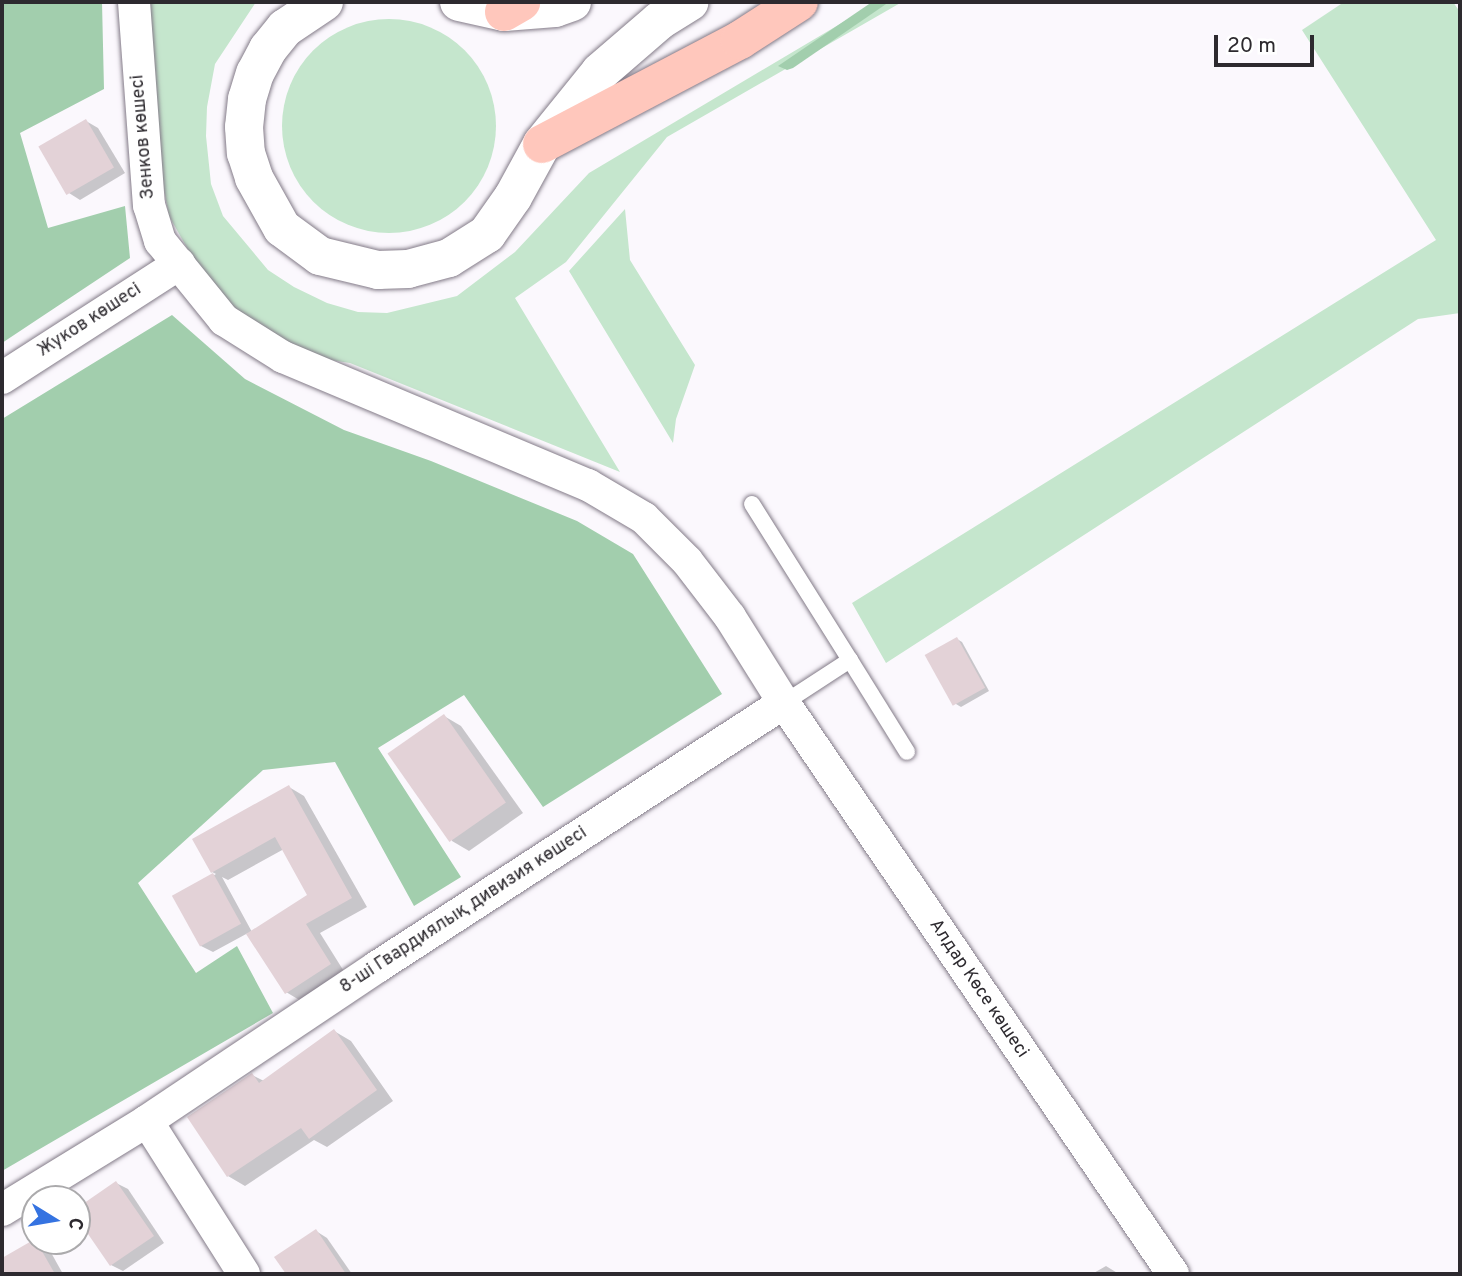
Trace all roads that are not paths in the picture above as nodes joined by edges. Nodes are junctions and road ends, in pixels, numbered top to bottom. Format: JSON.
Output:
{"nodes":[{"id":1,"x":134,"y":2,"type":"edge"},
{"id":2,"x":324,"y":2,"type":"edge"},
{"id":3,"x":459,"y":2,"type":"edge"},
{"id":4,"x":572,"y":2,"type":"edge"},
{"id":5,"x":690,"y":2,"type":"edge"},
{"id":6,"x":799,"y":2,"type":"edge"},
{"id":7,"x":513,"y":7,"type":"edge"},
{"id":8,"x":542,"y":144,"type":"junction"},
{"id":9,"x":178,"y":264,"type":"junction"},
{"id":10,"x":2,"y":378,"type":"edge"},
{"id":11,"x":752,"y":504,"type":"dead end"},
{"id":12,"x":850,"y":660,"type":"junction"},
{"id":13,"x":784,"y":703,"type":"junction"},
{"id":14,"x":907,"y":752,"type":"dead end"},
{"id":15,"x":147,"y":1121,"type":"junction"},
{"id":16,"x":2,"y":1210,"type":"edge"},
{"id":17,"x":244,"y":1274,"type":"edge"},
{"id":18,"x":1173,"y":1274,"type":"edge"}],
"edges":[{"from":1,"to":9,"type":"street","name":"Зенков көшесі"},
{"from":2,"to":8,"type":"main road"},
{"from":3,"to":7,"type":"main road"},
{"from":4,"to":7,"type":"main road"},
{"from":5,"to":8,"type":"main road"},
{"from":6,"to":8,"type":"main road"},
{"from":9,"to":10,"type":"street","name":"Жуков көшесі"},
{"from":9,"to":13,"type":"street","name":"Зенков көшесі"},
{"from":11,"to":12,"type":"lane"},
{"from":12,"to":13,"type":"lane"},
{"from":12,"to":14,"type":"lane"},
{"from":13,"to":15,"type":"street","name":"8-ші Гвардиялық дивизия көшесі"},
{"from":13,"to":18,"type":"street","name":"Алдар Көсе көшесі"},
{"from":15,"to":16,"type":"street","name":"8-ші Гвардиялық дивизия көшесі"},
{"from":15,"to":17,"type":"street"}]}
